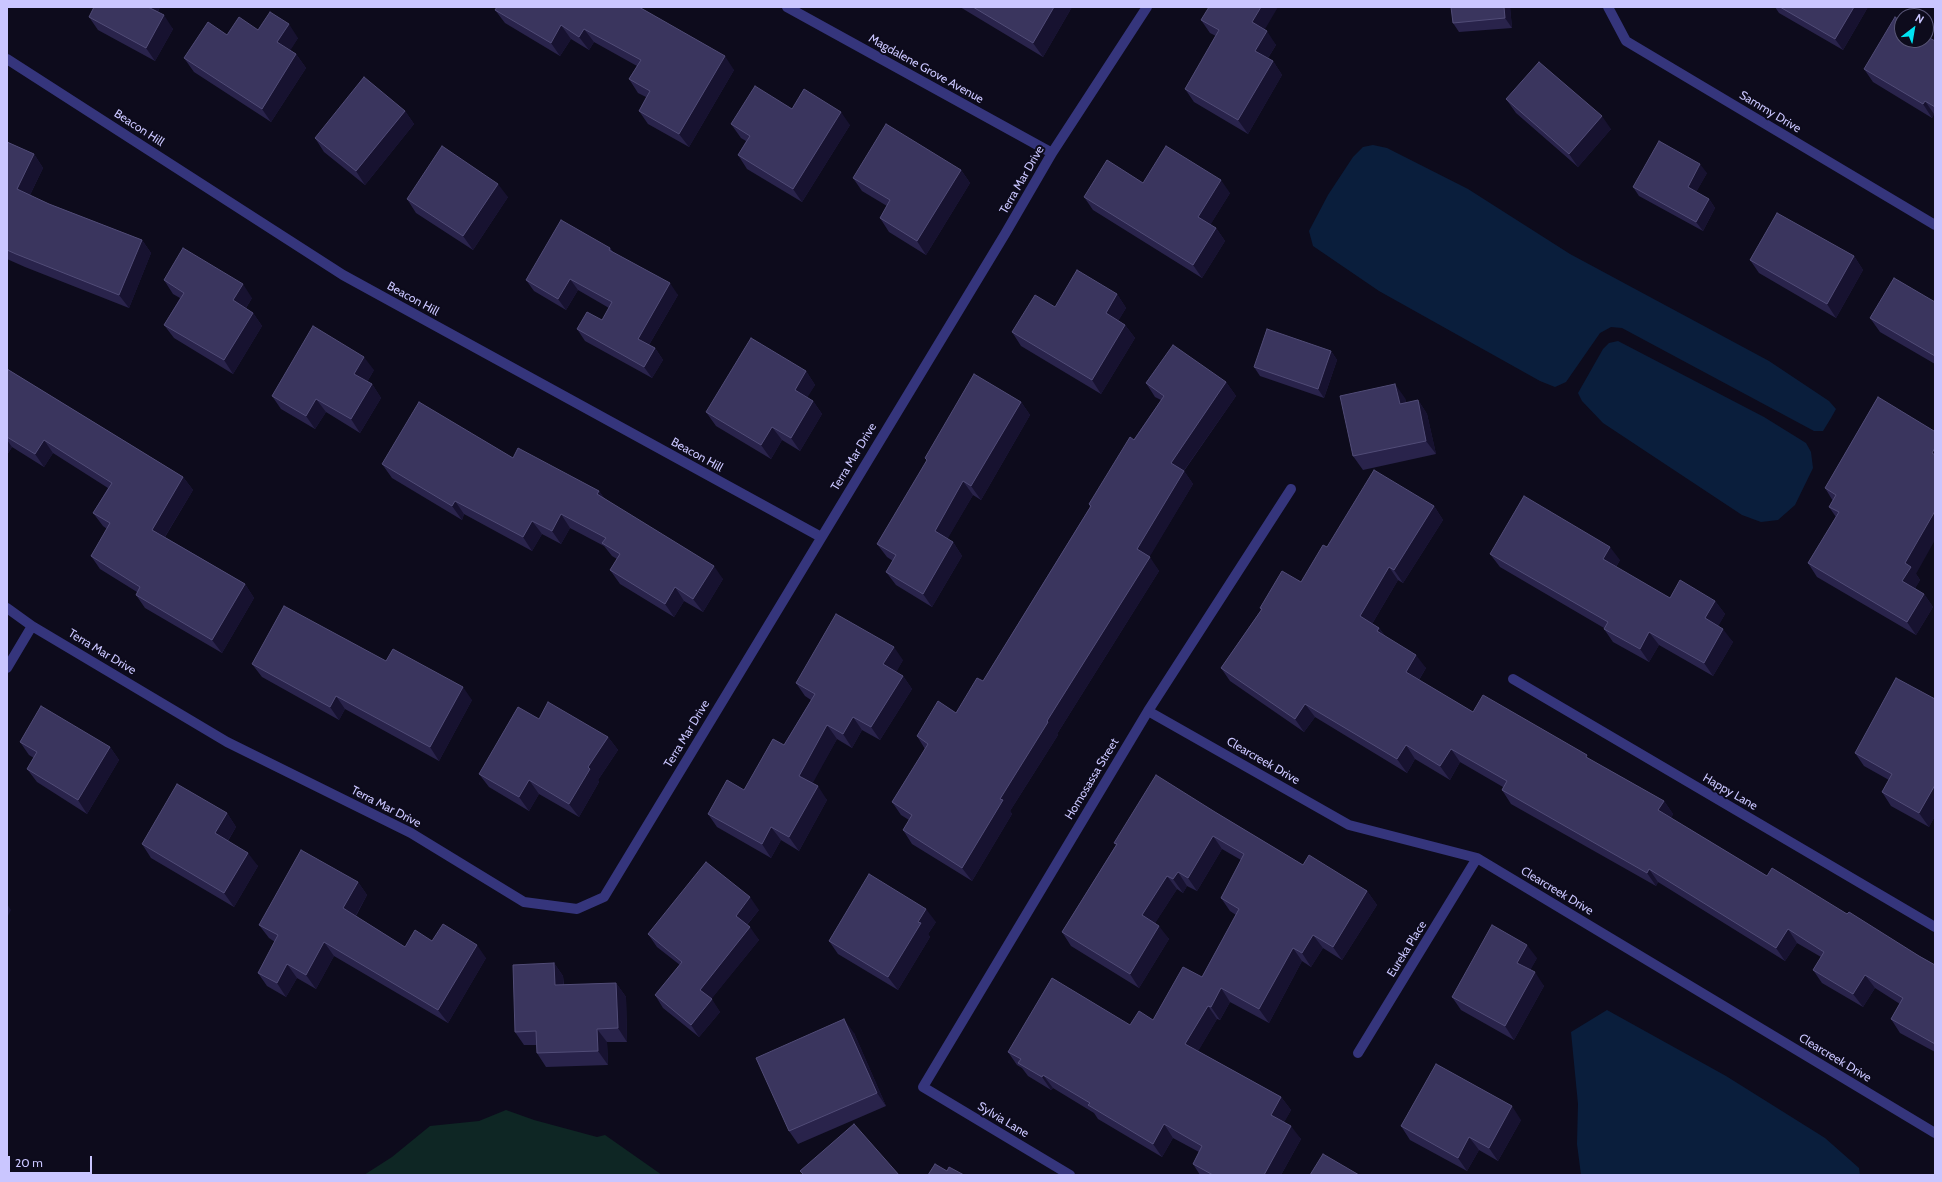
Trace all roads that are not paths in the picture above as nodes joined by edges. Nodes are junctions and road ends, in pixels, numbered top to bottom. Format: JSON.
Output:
{"nodes":[{"id":1,"x":787,"y":7,"type":"edge"},
{"id":2,"x":1146,"y":7,"type":"edge"},
{"id":3,"x":1608,"y":7,"type":"edge"},
{"id":4,"x":7,"y":59,"type":"edge"},
{"id":5,"x":1052,"y":153,"type":"junction"},
{"id":6,"x":1935,"y":225,"type":"edge"},
{"id":7,"x":1291,"y":489,"type":"dead end"},
{"id":8,"x":821,"y":537,"type":"junction"},
{"id":9,"x":7,"y":608,"type":"edge"},
{"id":10,"x":32,"y":626,"type":"junction"},
{"id":11,"x":7,"y":668,"type":"edge"},
{"id":12,"x":1513,"y":679,"type":"dead end"},
{"id":13,"x":1148,"y":711,"type":"junction"},
{"id":14,"x":1477,"y":858,"type":"junction"},
{"id":15,"x":1935,"y":927,"type":"edge"},
{"id":16,"x":1358,"y":1053,"type":"dead end"},
{"id":17,"x":923,"y":1087,"type":"joint"},
{"id":18,"x":1935,"y":1133,"type":"edge"},
{"id":19,"x":1070,"y":1175,"type":"edge"}],
"edges":[{"from":1,"to":5,"type":"street","name":"Magdalene Grove Avenue"},
{"from":2,"to":5,"type":"street","name":"Terra Mar Drive"},
{"from":3,"to":6,"type":"street","name":"Sammy Drive"},
{"from":4,"to":8,"type":"street","name":"Beacon Hill"},
{"from":5,"to":8,"type":"street","name":"Terra Mar Drive"},
{"from":7,"to":13,"type":"street","name":"Homosassa Street"},
{"from":8,"to":10,"type":"street","name":"Terra Mar Drive"},
{"from":9,"to":10,"type":"street","name":"Terra Mar Drive"},
{"from":10,"to":11,"type":"street"},
{"from":12,"to":15,"type":"street","name":"Happy Lane"},
{"from":13,"to":14,"type":"street","name":"Clearcreek Drive"},
{"from":13,"to":17,"type":"street","name":"Homosassa Street"},
{"from":14,"to":16,"type":"street","name":"Eureka Place"},
{"from":14,"to":18,"type":"street","name":"Clearcreek Drive"},
{"from":17,"to":19,"type":"street","name":"Sylvia Lane"}]}
